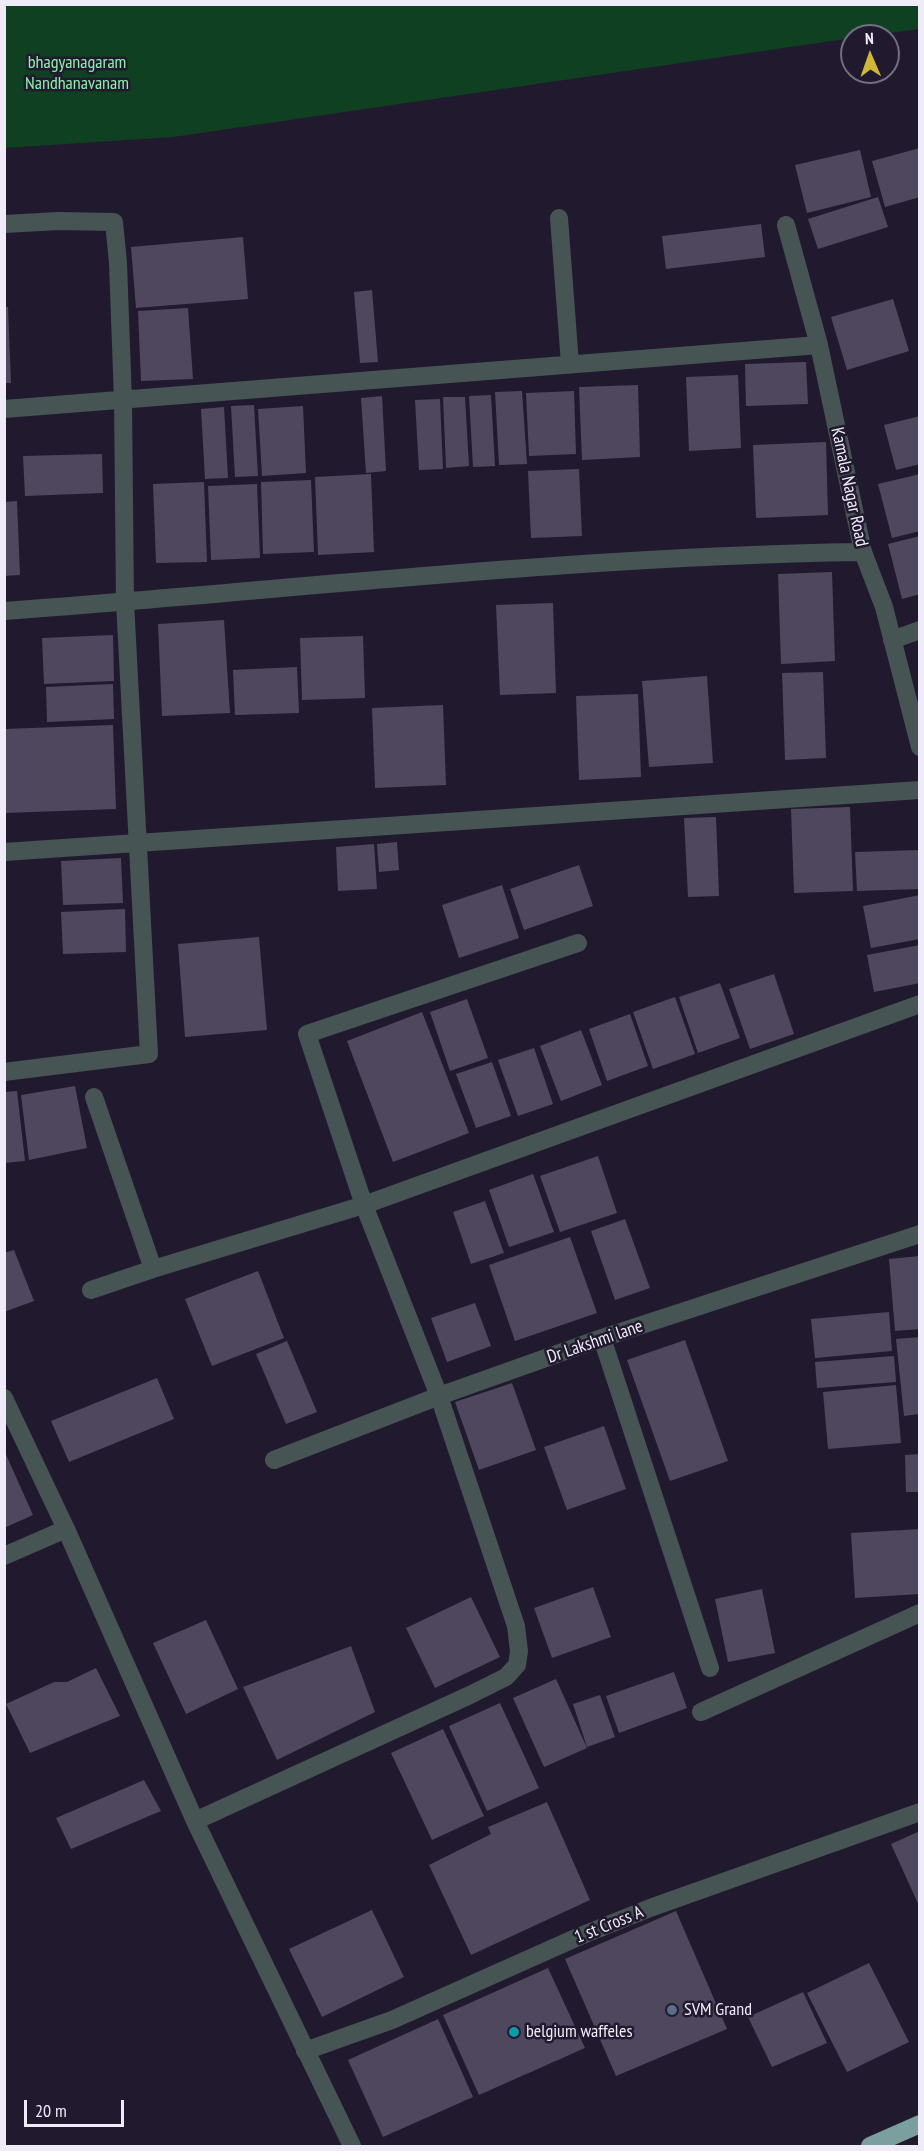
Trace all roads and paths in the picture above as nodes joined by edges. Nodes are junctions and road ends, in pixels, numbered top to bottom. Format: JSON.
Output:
{"nodes":[{"id":1,"x":559,"y":218,"type":"dead end"},
{"id":2,"x":4,"y":224,"type":"edge"},
{"id":3,"x":786,"y":225,"type":"dead end"},
{"id":4,"x":819,"y":345,"type":"junction"},
{"id":5,"x":570,"y":364,"type":"junction"},
{"id":6,"x":123,"y":400,"type":"junction"},
{"id":7,"x":4,"y":409,"type":"edge"},
{"id":8,"x":863,"y":552,"type":"junction"},
{"id":9,"x":125,"y":602,"type":"junction"},
{"id":10,"x":4,"y":611,"type":"edge"},
{"id":11,"x":920,"y":630,"type":"edge"},
{"id":12,"x":892,"y":640,"type":"junction"},
{"id":13,"x":920,"y":747,"type":"edge"},
{"id":14,"x":920,"y":790,"type":"edge"},
{"id":15,"x":138,"y":843,"type":"junction"},
{"id":16,"x":4,"y":852,"type":"edge"},
{"id":17,"x":578,"y":943,"type":"dead end"},
{"id":18,"x":920,"y":1004,"type":"edge"},
{"id":19,"x":4,"y":1072,"type":"edge"},
{"id":20,"x":94,"y":1097,"type":"dead end"},
{"id":21,"x":364,"y":1205,"type":"junction"},
{"id":22,"x":920,"y":1234,"type":"edge"},
{"id":23,"x":153,"y":1269,"type":"junction"},
{"id":24,"x":91,"y":1290,"type":"dead end"},
{"id":25,"x":602,"y":1338,"type":"junction"},
{"id":26,"x":439,"y":1396,"type":"junction"},
{"id":27,"x":4,"y":1398,"type":"edge"},
{"id":28,"x":274,"y":1460,"type":"dead end"},
{"id":29,"x":66,"y":1529,"type":"junction"},
{"id":30,"x":4,"y":1557,"type":"edge"},
{"id":31,"x":920,"y":1613,"type":"edge"},
{"id":32,"x":710,"y":1668,"type":"dead end"},
{"id":33,"x":701,"y":1712,"type":"dead end"},
{"id":34,"x":920,"y":1812,"type":"edge"},
{"id":35,"x":195,"y":1821,"type":"junction"},
{"id":36,"x":305,"y":2051,"type":"junction"},
{"id":37,"x":920,"y":2124,"type":"edge"},
{"id":38,"x":352,"y":2146,"type":"edge"},
{"id":39,"x":870,"y":2146,"type":"edge"}],
"edges":[{"from":1,"to":5,"type":"street"},
{"from":2,"to":6,"type":"street"},
{"from":3,"to":4,"type":"street","name":"Kamala Nagar Road"},
{"from":4,"to":5,"type":"street"},
{"from":4,"to":8,"type":"street","name":"Kamala Nagar Road"},
{"from":5,"to":6,"type":"street"},
{"from":6,"to":7,"type":"street"},
{"from":6,"to":9,"type":"street"},
{"from":8,"to":9,"type":"street"},
{"from":8,"to":12,"type":"street","name":"Kamala Nagar Road"},
{"from":9,"to":10,"type":"street"},
{"from":9,"to":15,"type":"street"},
{"from":11,"to":12,"type":"street"},
{"from":12,"to":13,"type":"street","name":"Kamala Nagar Road"},
{"from":14,"to":15,"type":"street"},
{"from":15,"to":16,"type":"street"},
{"from":15,"to":19,"type":"street"},
{"from":17,"to":21,"type":"street"},
{"from":18,"to":21,"type":"street"},
{"from":20,"to":23,"type":"street"},
{"from":21,"to":23,"type":"street"},
{"from":21,"to":26,"type":"street"},
{"from":22,"to":25,"type":"street","name":"Dr Lakshmi lane"},
{"from":23,"to":24,"type":"street"},
{"from":25,"to":26,"type":"street","name":"Dr Lakshmi lane"},
{"from":25,"to":32,"type":"street"},
{"from":26,"to":28,"type":"street","name":"Dr Lakshmi lane"},
{"from":26,"to":35,"type":"street"},
{"from":27,"to":29,"type":"street"},
{"from":29,"to":30,"type":"street"},
{"from":29,"to":35,"type":"street"},
{"from":31,"to":33,"type":"street"},
{"from":34,"to":36,"type":"street","name":"1 st Cross A"},
{"from":35,"to":36,"type":"street"},
{"from":36,"to":38,"type":"street"},
{"from":37,"to":39,"type":"highway"}]}
